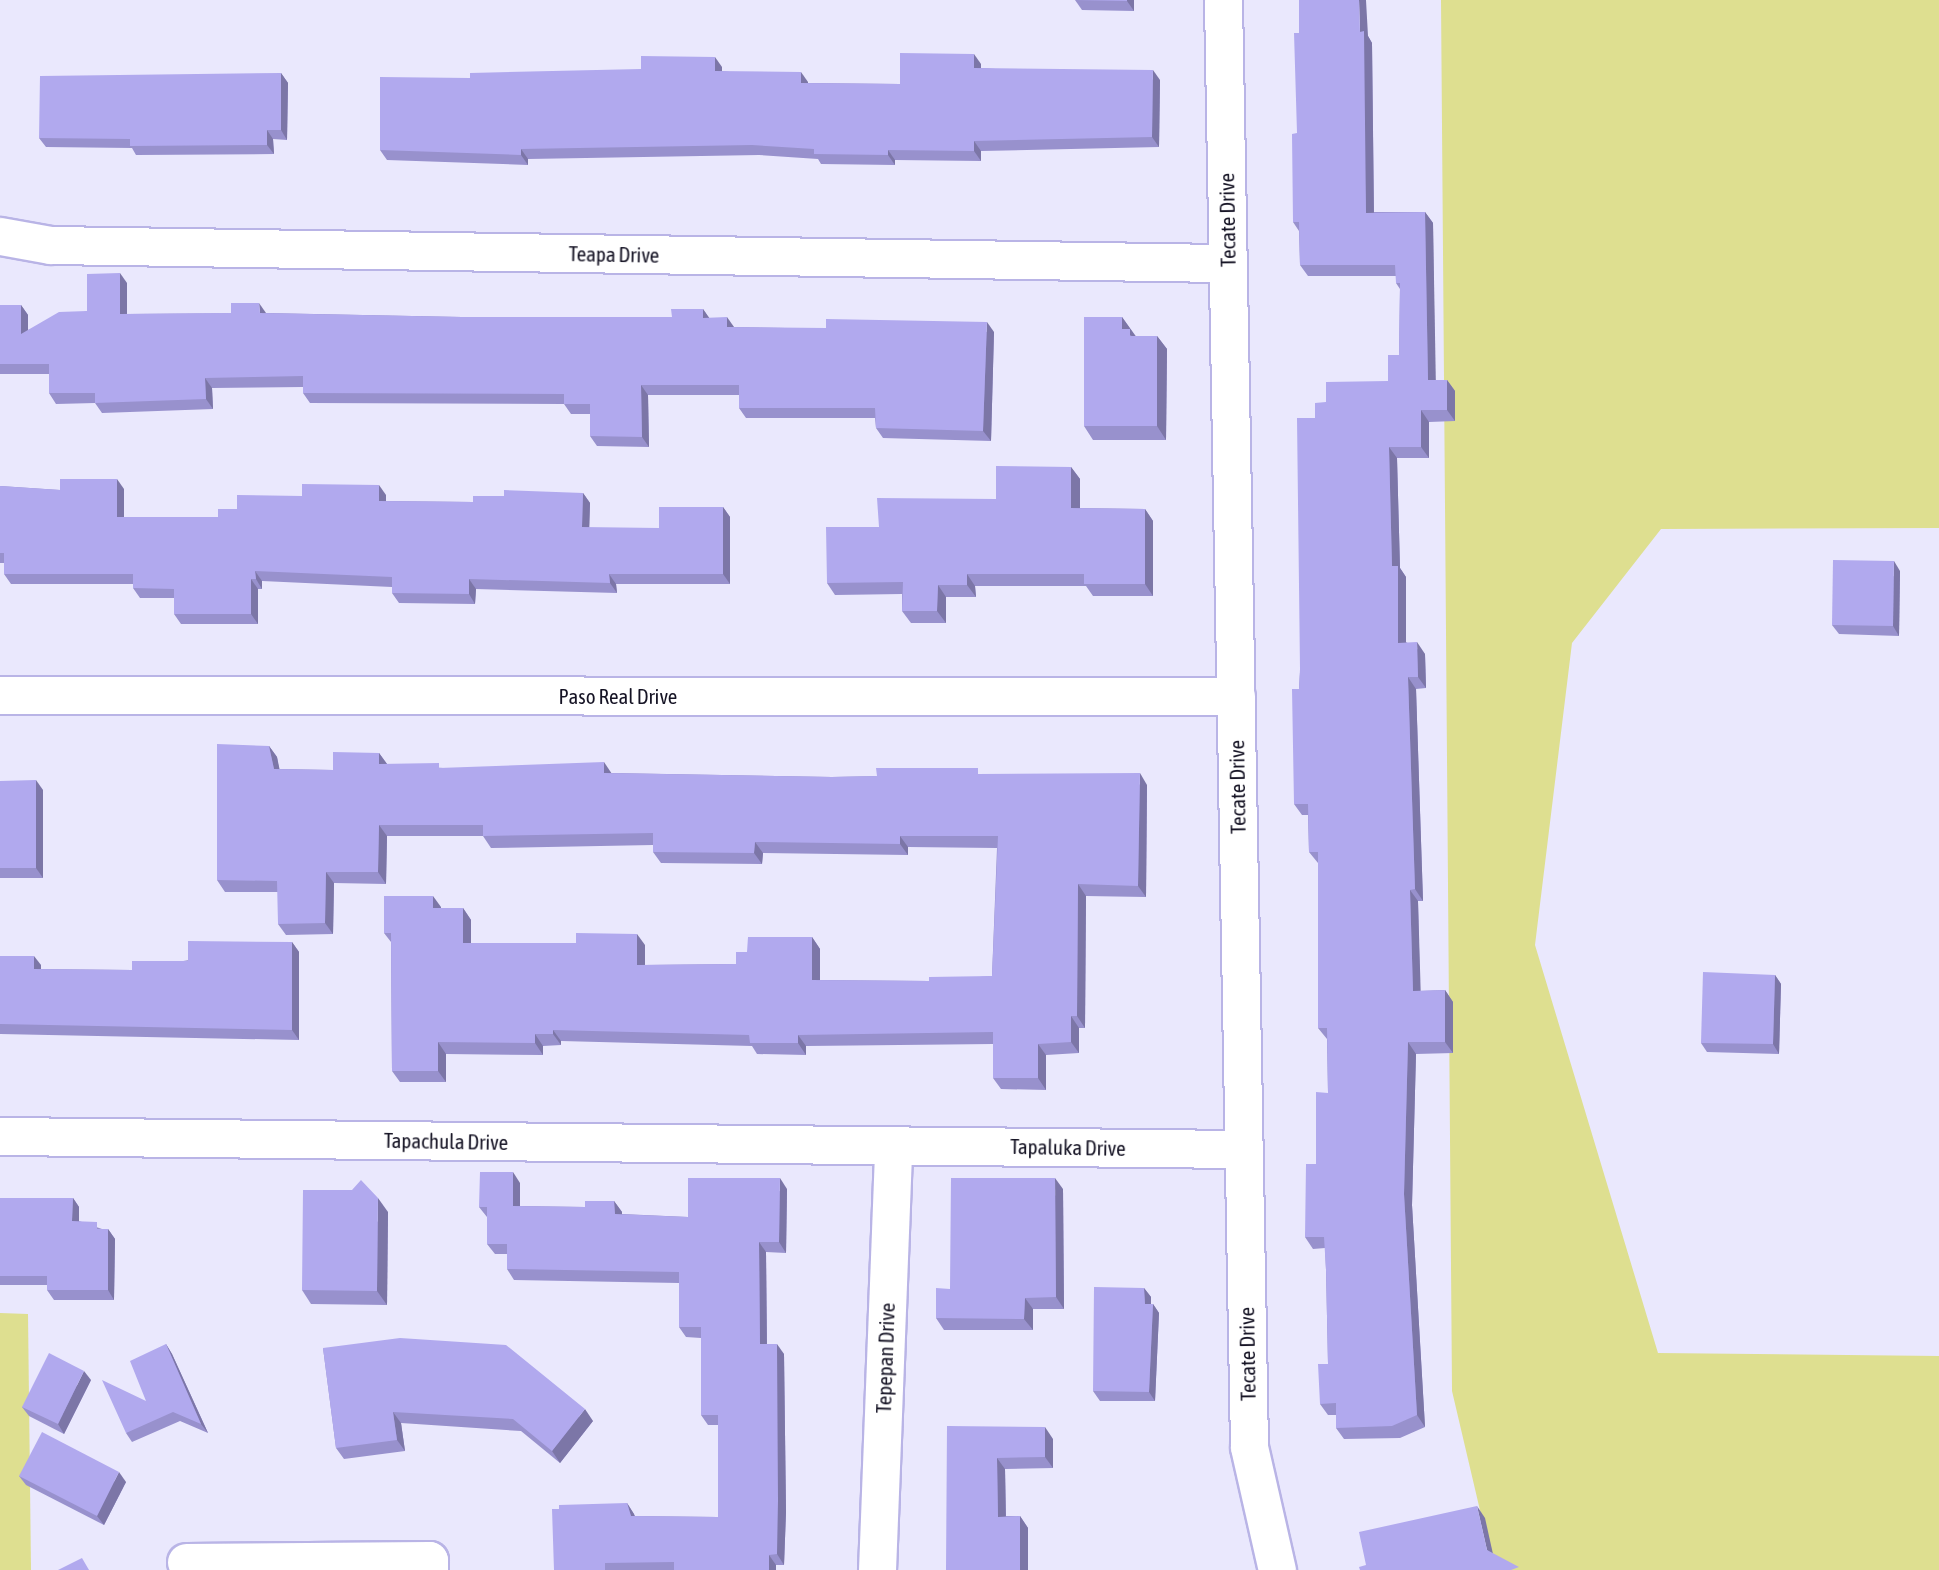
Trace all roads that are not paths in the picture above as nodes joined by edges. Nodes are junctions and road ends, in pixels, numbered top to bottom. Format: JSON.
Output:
{"nodes":[{"id":1,"x":1223,"y":0,"type":"edge"},
{"id":2,"x":0,"y":236,"type":"edge"},
{"id":3,"x":1228,"y":263,"type":"junction"},
{"id":4,"x":0,"y":695,"type":"edge"},
{"id":5,"x":1236,"y":696,"type":"junction"},
{"id":6,"x":0,"y":1136,"type":"edge"},
{"id":7,"x":893,"y":1145,"type":"junction"},
{"id":8,"x":1244,"y":1149,"type":"junction"},
{"id":9,"x":186,"y":1562,"type":"dead end"},
{"id":10,"x":429,"y":1565,"type":"edge"},
{"id":11,"x":877,"y":1570,"type":"edge"},
{"id":12,"x":1277,"y":1570,"type":"edge"}],
"edges":[{"from":1,"to":3,"type":"street","name":"Tecate Drive"},
{"from":2,"to":3,"type":"street","name":"Teapa Drive"},
{"from":3,"to":5,"type":"street","name":"Tecate Drive"},
{"from":4,"to":5,"type":"street","name":"Paso Real Drive"},
{"from":5,"to":8,"type":"street","name":"Tecate Drive"},
{"from":6,"to":7,"type":"street","name":"Tapachula Drive"},
{"from":7,"to":8,"type":"street","name":"Tapaluka Drive"},
{"from":7,"to":11,"type":"street","name":"Tepepan Drive"},
{"from":8,"to":12,"type":"street","name":"Tecate Drive"},
{"from":9,"to":10,"type":"street"}]}
